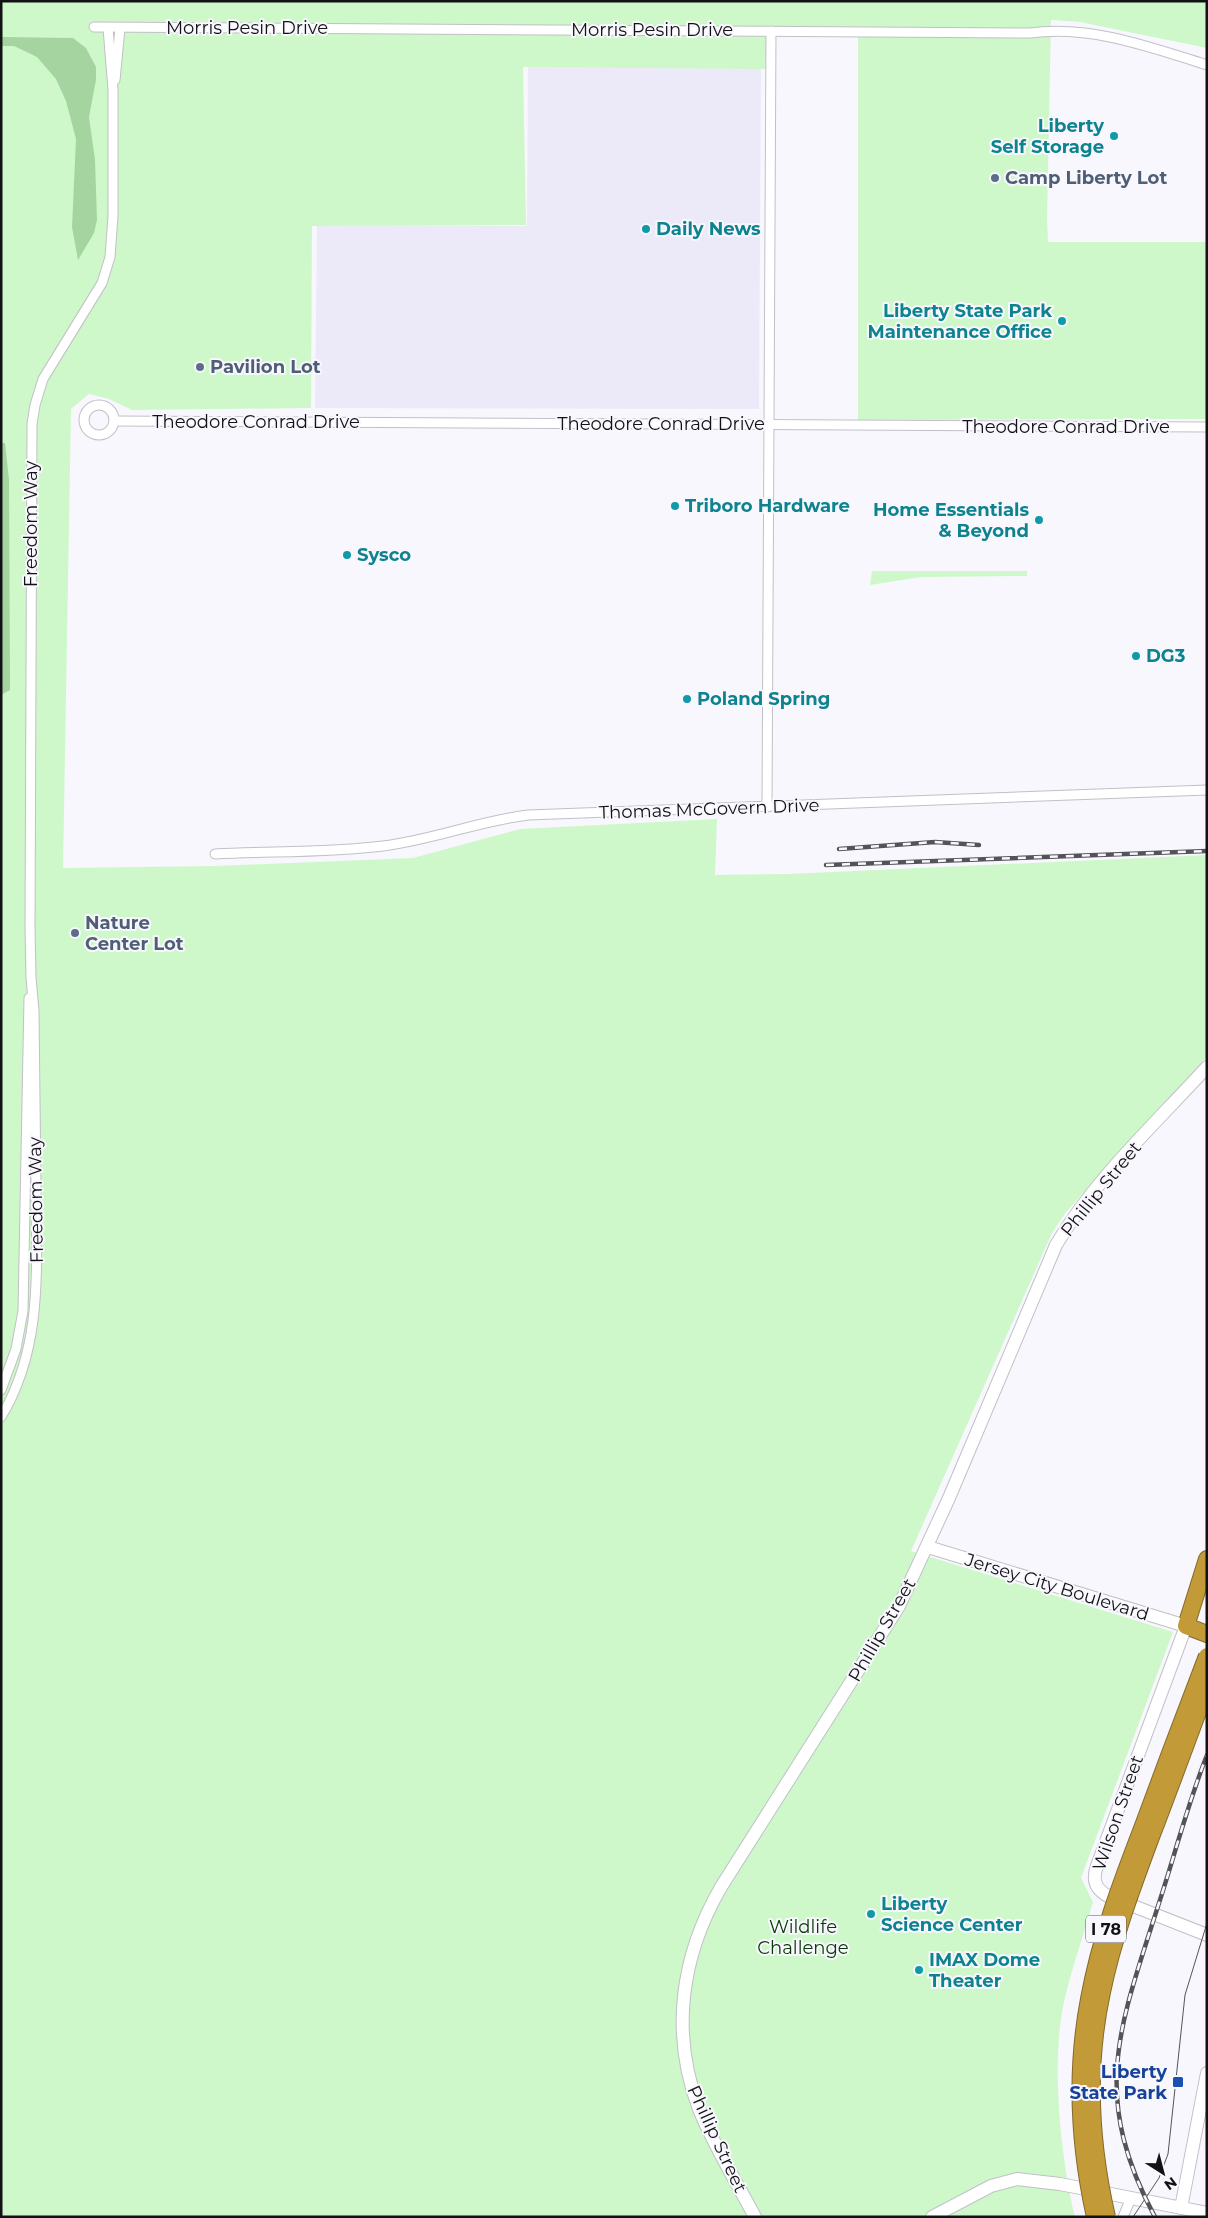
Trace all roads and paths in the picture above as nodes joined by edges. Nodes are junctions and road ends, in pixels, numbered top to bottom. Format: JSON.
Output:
{"nodes":[{"id":1,"x":94,"y":27,"type":"dead end"},
{"id":2,"x":108,"y":28,"type":"junction"},
{"id":3,"x":120,"y":28,"type":"junction"},
{"id":4,"x":771,"y":31,"type":"junction"},
{"id":5,"x":1207,"y":65,"type":"edge"},
{"id":6,"x":113,"y":90,"type":"junction"},
{"id":7,"x":114,"y":421,"type":"dead end"},
{"id":8,"x":769,"y":425,"type":"junction"},
{"id":9,"x":1207,"y":428,"type":"edge"},
{"id":10,"x":1207,"y":790,"type":"edge"},
{"id":11,"x":767,"y":808,"type":"junction"},
{"id":12,"x":215,"y":854,"type":"dead end"},
{"id":13,"x":31,"y":978,"type":"junction"},
{"id":14,"x":1207,"y":1067,"type":"edge"},
{"id":15,"x":1,"y":1390,"type":"edge"},
{"id":16,"x":1,"y":1416,"type":"edge"},
{"id":17,"x":928,"y":1547,"type":"junction"},
{"id":18,"x":1207,"y":1559,"type":"edge"},
{"id":19,"x":1186,"y":1626,"type":"junction"},
{"id":20,"x":1207,"y":1634,"type":"edge"},
{"id":21,"x":1207,"y":1656,"type":"edge"},
{"id":22,"x":1207,"y":1688,"type":"edge"},
{"id":23,"x":1168,"y":1920,"type":"junction"},
{"id":24,"x":1207,"y":1924,"type":"edge"},
{"id":25,"x":1207,"y":1936,"type":"edge"},
{"id":26,"x":1207,"y":2073,"type":"edge"},
{"id":27,"x":1131,"y":2198,"type":"junction"},
{"id":28,"x":1181,"y":2208,"type":"junction"},
{"id":29,"x":1207,"y":2213,"type":"edge"},
{"id":30,"x":755,"y":2217,"type":"edge"},
{"id":31,"x":932,"y":2217,"type":"edge"},
{"id":32,"x":1095,"y":2217,"type":"edge"},
{"id":33,"x":1107,"y":2217,"type":"edge"},
{"id":34,"x":1124,"y":2217,"type":"edge"}],
"edges":[{"from":1,"to":2,"type":"street","name":"Morris Pesin Drive"},
{"from":2,"to":3,"type":"street","name":"Morris Pesin Drive"},
{"from":2,"to":6,"type":"street","name":"Freedom Way"},
{"from":3,"to":4,"type":"street","name":"Morris Pesin Drive"},
{"from":3,"to":6,"type":"street","name":"Freedom Way"},
{"from":4,"to":5,"type":"street","name":"Morris Pesin Drive"},
{"from":4,"to":8,"type":"street"},
{"from":6,"to":13,"type":"street","name":"Freedom Way"},
{"from":7,"to":8,"type":"street","name":"Theodore Conrad Drive"},
{"from":8,"to":9,"type":"street","name":"Theodore Conrad Drive"},
{"from":8,"to":11,"type":"street"},
{"from":10,"to":11,"type":"street","name":"Thomas McGovern Drive"},
{"from":11,"to":12,"type":"street","name":"Thomas McGovern Drive"},
{"from":13,"to":15,"type":"street","name":"Freedom Way"},
{"from":13,"to":16,"type":"street","name":"Freedom Way"},
{"from":14,"to":17,"type":"street","name":"Phillip Street"},
{"from":17,"to":19,"type":"street","name":"Jersey City Boulevard"},
{"from":17,"to":30,"type":"street","name":"Phillip Street"},
{"from":18,"to":19,"type":"highway"},
{"from":19,"to":20,"type":"highway"},
{"from":19,"to":23,"type":"street","name":"Wilson Street"},
{"from":21,"to":32,"type":"highway","number":"I 78","bridge":true},
{"from":22,"to":33,"type":"highway","number":"I 78","bridge":true},
{"from":23,"to":24,"type":"street"},
{"from":23,"to":25,"type":"street","name":"Wilson Street"},
{"from":26,"to":28,"type":"street"},
{"from":27,"to":28,"type":"street"},
{"from":27,"to":31,"type":"street"},
{"from":27,"to":34,"type":"street"},
{"from":28,"to":29,"type":"street"}]}
